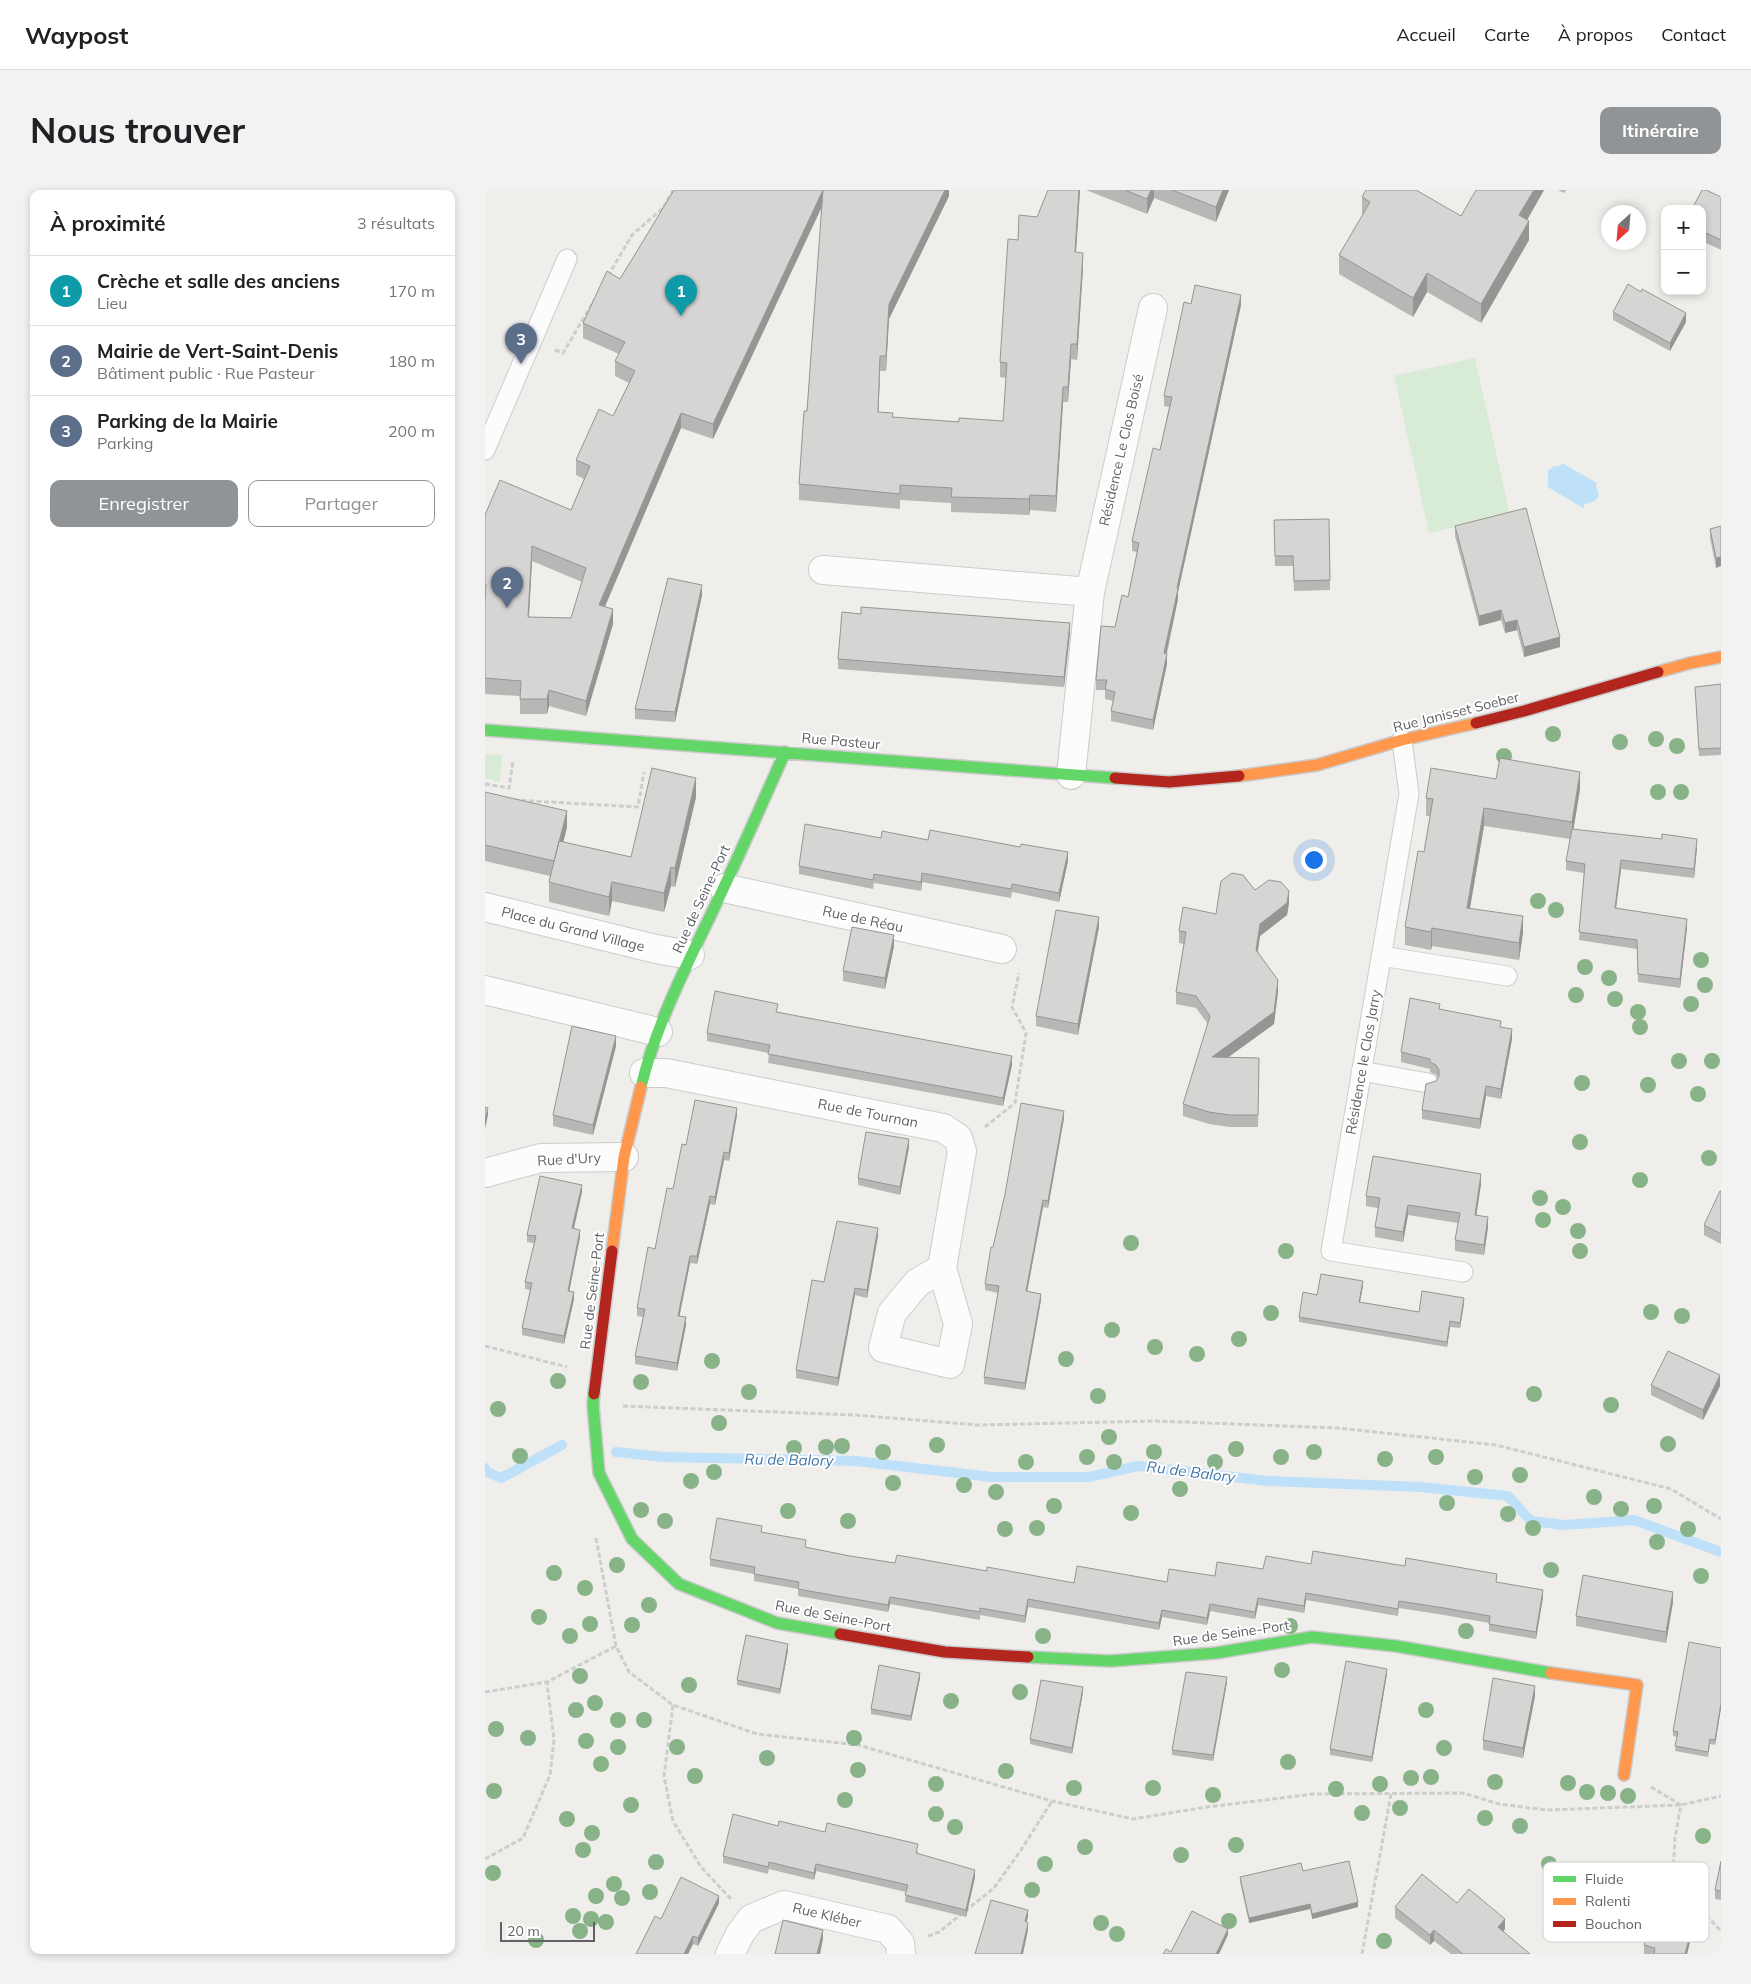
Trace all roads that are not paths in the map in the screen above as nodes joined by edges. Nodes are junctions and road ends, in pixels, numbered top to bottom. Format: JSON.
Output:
{"nodes":[{"id":1,"x":567,"y":258,"type":"dead end"},
{"id":2,"x":1153,"y":308,"type":"dead end"},
{"id":3,"x":485,"y":450,"type":"edge"},
{"id":4,"x":823,"y":570,"type":"dead end"},
{"id":5,"x":1090,"y":592,"type":"junction"},
{"id":6,"x":1721,"y":657,"type":"edge"},
{"id":7,"x":485,"y":730,"type":"edge"},
{"id":8,"x":1402,"y":740,"type":"junction"},
{"id":9,"x":785,"y":752,"type":"junction"},
{"id":10,"x":1071,"y":775,"type":"junction"},
{"id":11,"x":1195,"y":780,"type":"joint"},
{"id":12,"x":723,"y":888,"type":"junction"},
{"id":13,"x":485,"y":907,"type":"edge"},
{"id":14,"x":1002,"y":949,"type":"road end"},
{"id":15,"x":690,"y":955,"type":"junction"},
{"id":16,"x":1381,"y":956,"type":"junction"},
{"id":17,"x":1507,"y":976,"type":"dead end"},
{"id":18,"x":485,"y":990,"type":"edge"},
{"id":19,"x":658,"y":1032,"type":"junction"},
{"id":20,"x":1361,"y":1071,"type":"junction"},
{"id":21,"x":644,"y":1073,"type":"junction"},
{"id":22,"x":1428,"y":1083,"type":"edge"},
{"id":23,"x":624,"y":1157,"type":"junction"},
{"id":24,"x":485,"y":1172,"type":"edge"},
{"id":25,"x":942,"y":1268,"type":"dead end"},
{"id":26,"x":1463,"y":1272,"type":"dead end"},
{"id":27,"x":1624,"y":1775,"type":"road end"},
{"id":28,"x":901,"y":1949,"type":"edge"},
{"id":29,"x":730,"y":1954,"type":"edge"}],
"edges":[{"from":1,"to":3,"type":"lane"},
{"from":2,"to":5,"type":"street","name":"Résidence Le Clos Boisé"},
{"from":4,"to":5,"type":"street"},
{"from":5,"to":10,"type":"street","name":"Résidence Le Clos Boisé"},
{"from":6,"to":8,"type":"street","name":"Rue Janisset Soeber"},
{"from":7,"to":9,"type":"street","name":"Rue Pasteur"},
{"from":8,"to":11,"type":"street","name":"Rue Janisset Soeber"},
{"from":8,"to":16,"type":"lane","name":"Résidence le Clos Jarry"},
{"from":9,"to":10,"type":"street","name":"Rue Pasteur"},
{"from":9,"to":12,"type":"street","name":"Rue de Seine-Port"},
{"from":10,"to":11,"type":"street","name":"Rue Pasteur"},
{"from":12,"to":14,"type":"street","name":"Rue de Réau"},
{"from":12,"to":15,"type":"street","name":"Rue de Seine-Port"},
{"from":13,"to":15,"type":"street","name":"Place du Grand Village"},
{"from":15,"to":19,"type":"street","name":"Rue de Seine-Port"},
{"from":16,"to":17,"type":"lane"},
{"from":16,"to":20,"type":"lane","name":"Résidence le Clos Jarry"},
{"from":18,"to":19,"type":"street"},
{"from":19,"to":21,"type":"street","name":"Rue de Seine-Port"},
{"from":20,"to":22,"type":"lane"},
{"from":20,"to":26,"type":"lane","name":"Résidence le Clos Jarry"},
{"from":21,"to":23,"type":"street","name":"Rue de Seine-Port"},
{"from":21,"to":25,"type":"street","name":"Rue de Tournan"},
{"from":23,"to":24,"type":"street","name":"Rue d'Ury"},
{"from":23,"to":27,"type":"street","name":"Rue de Seine-Port"},
{"from":28,"to":29,"type":"street","name":"Rue Kléber"}]}
